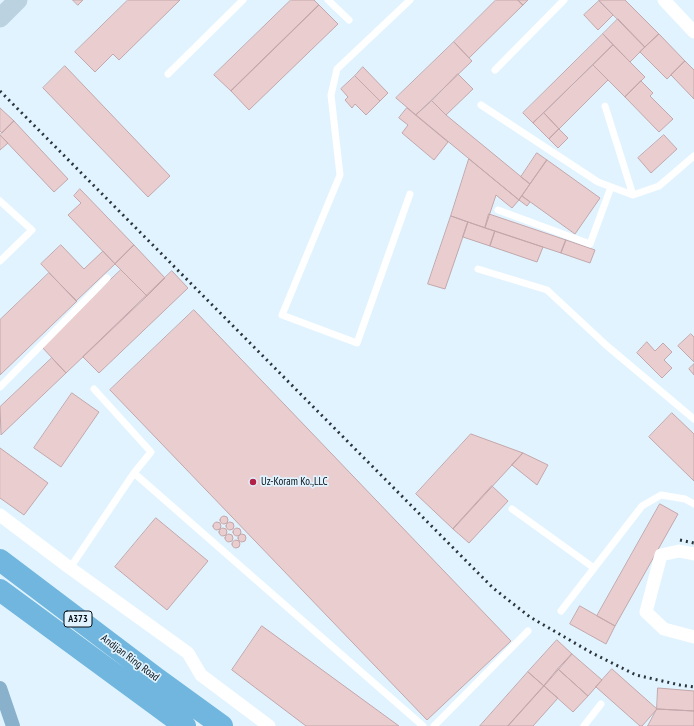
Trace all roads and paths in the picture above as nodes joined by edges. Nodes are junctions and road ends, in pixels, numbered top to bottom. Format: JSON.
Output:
{"nodes":[{"id":1,"x":18,"y":0,"type":"edge"},
{"id":2,"x":243,"y":0,"type":"edge"},
{"id":3,"x":328,"y":0,"type":"edge"},
{"id":4,"x":410,"y":0,"type":"edge"},
{"id":5,"x":564,"y":0,"type":"edge"},
{"id":6,"x":664,"y":0,"type":"edge"},
{"id":7,"x":0,"y":18,"type":"edge"},
{"id":8,"x":349,"y":20,"type":"dead end"},
{"id":9,"x":693,"y":28,"type":"edge"},
{"id":10,"x":494,"y":70,"type":"dead end"},
{"id":11,"x":168,"y":74,"type":"dead end"},
{"id":12,"x":481,"y":105,"type":"dead end"},
{"id":13,"x":605,"y":106,"type":"dead end"},
{"id":14,"x":694,"y":156,"type":"edge"},
{"id":15,"x":611,"y":187,"type":"junction"},
{"id":16,"x":410,"y":194,"type":"dead end"},
{"id":17,"x":633,"y":195,"type":"junction"},
{"id":18,"x":0,"y":201,"type":"edge"},
{"id":19,"x":498,"y":210,"type":"dead end"},
{"id":20,"x":0,"y":261,"type":"edge"},
{"id":21,"x":478,"y":269,"type":"dead end"},
{"id":22,"x":107,"y":278,"type":"dead end"},
{"id":23,"x":0,"y":388,"type":"edge"},
{"id":24,"x":94,"y":389,"type":"dead end"},
{"id":25,"x":694,"y":420,"type":"edge"},
{"id":26,"x":134,"y":473,"type":"junction"},
{"id":27,"x":694,"y":504,"type":"edge"},
{"id":28,"x":512,"y":509,"type":"dead end"},
{"id":29,"x":0,"y":516,"type":"edge"},
{"id":30,"x":694,"y":554,"type":"edge"},
{"id":31,"x":0,"y":560,"type":"edge"},
{"id":32,"x":70,"y":568,"type":"junction"},
{"id":33,"x":594,"y":568,"type":"junction"},
{"id":34,"x":0,"y":590,"type":"edge"},
{"id":35,"x":561,"y":611,"type":"dead end"},
{"id":36,"x":528,"y":631,"type":"dead end"},
{"id":37,"x":694,"y":637,"type":"edge"},
{"id":38,"x":601,"y":704,"type":"dead end"},
{"id":39,"x":185,"y":726,"type":"edge"},
{"id":40,"x":222,"y":726,"type":"edge"},
{"id":41,"x":269,"y":726,"type":"edge"},
{"id":42,"x":423,"y":726,"type":"edge"},
{"id":43,"x":434,"y":726,"type":"edge"},
{"id":44,"x":584,"y":726,"type":"edge"}],
"edges":[{"from":1,"to":7,"type":"main road"},
{"from":2,"to":11,"type":"lane"},
{"from":3,"to":8,"type":"lane"},
{"from":4,"to":16,"type":"lane"},
{"from":5,"to":10,"type":"lane"},
{"from":6,"to":9,"type":"street"},
{"from":12,"to":15,"type":"lane"},
{"from":13,"to":17,"type":"lane"},
{"from":14,"to":17,"type":"lane"},
{"from":15,"to":17,"type":"lane"},
{"from":15,"to":19,"type":"lane"},
{"from":18,"to":20,"type":"lane"},
{"from":21,"to":25,"type":"lane"},
{"from":22,"to":23,"type":"lane"},
{"from":24,"to":26,"type":"lane"},
{"from":26,"to":32,"type":"lane"},
{"from":26,"to":42,"type":"lane"},
{"from":27,"to":33,"type":"lane"},
{"from":28,"to":33,"type":"lane"},
{"from":29,"to":32,"type":"street"},
{"from":30,"to":37,"type":"street"},
{"from":31,"to":40,"type":"highway","name":"Andijan Ring Road","number":"A373"},
{"from":32,"to":41,"type":"street"},
{"from":33,"to":35,"type":"lane"},
{"from":34,"to":39,"type":"highway","name":"Andijan Ring Road","number":"A373"},
{"from":36,"to":43,"type":"lane"},
{"from":38,"to":44,"type":"lane"}]}
